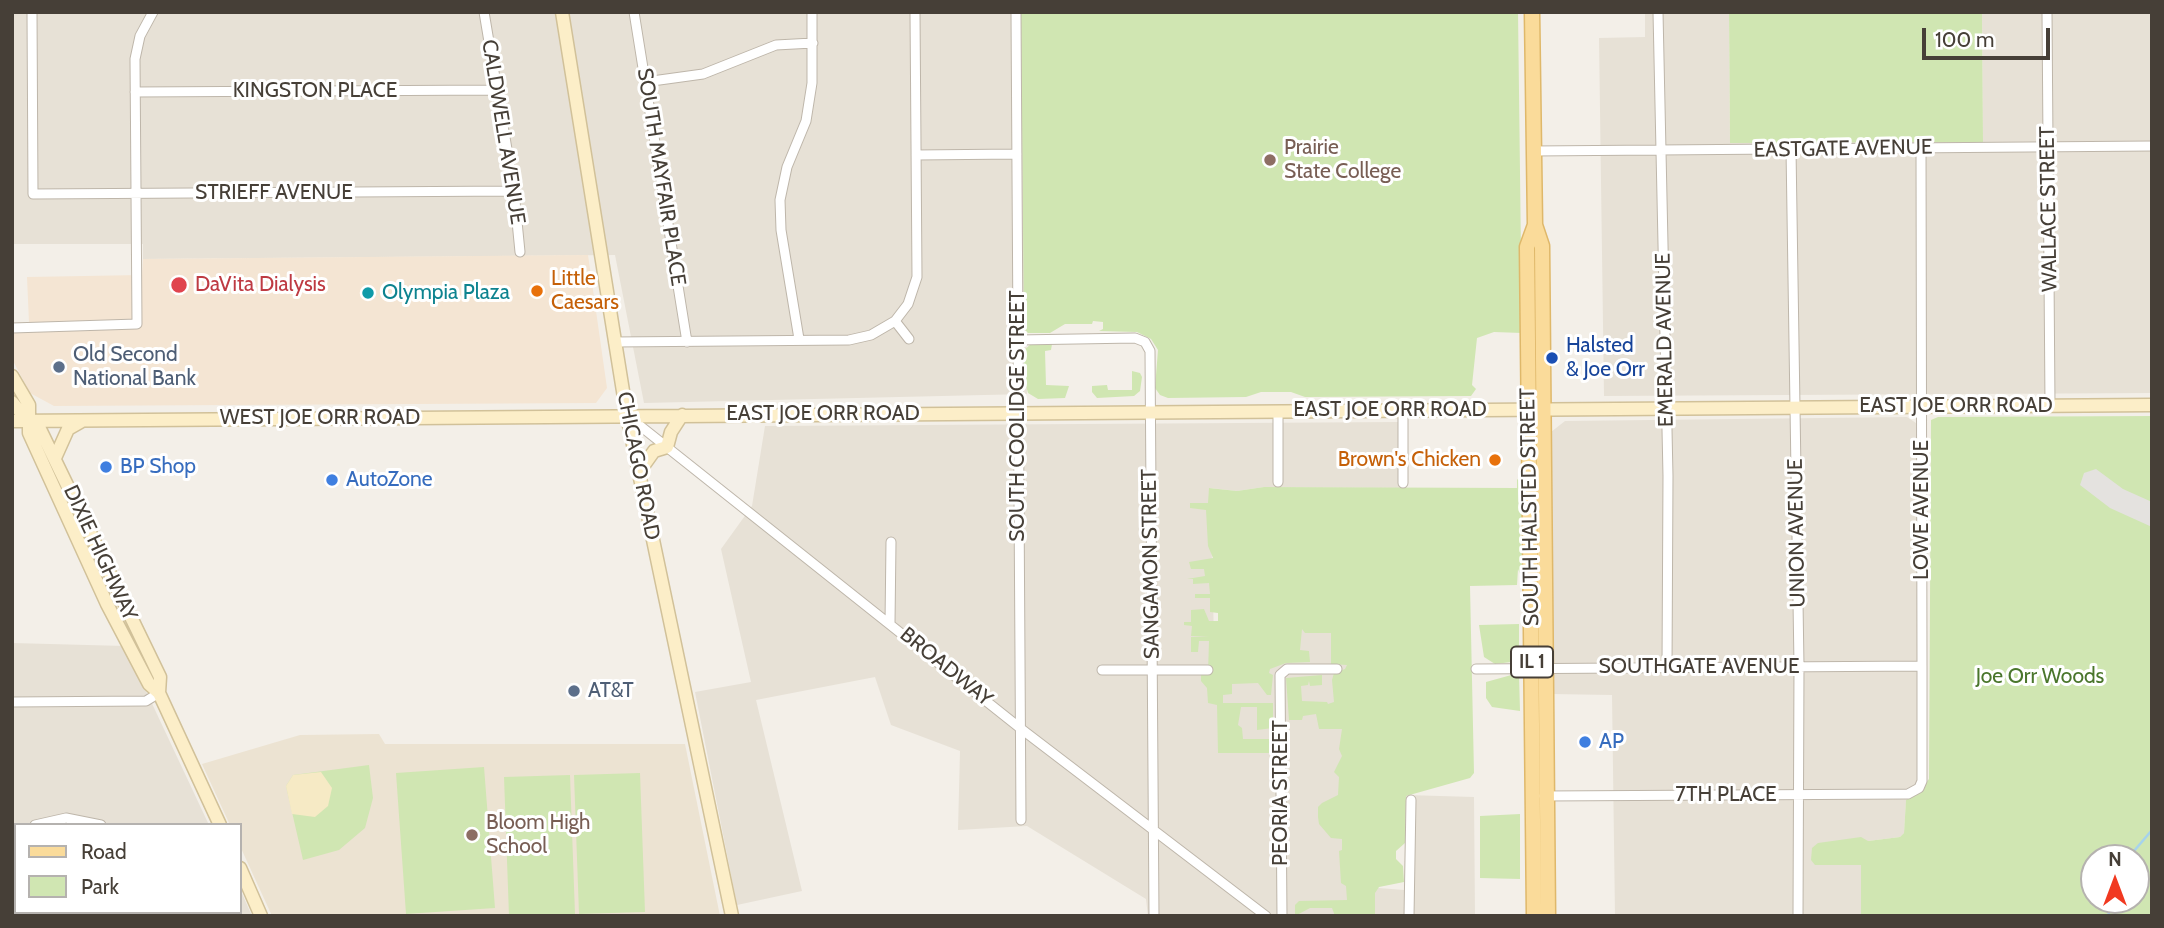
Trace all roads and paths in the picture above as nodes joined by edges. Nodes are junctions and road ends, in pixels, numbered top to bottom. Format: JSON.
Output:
{"nodes":[{"id":1,"x":32,"y":12,"type":"edge"},
{"id":2,"x":153,"y":12,"type":"edge"},
{"id":3,"x":484,"y":12,"type":"edge"},
{"id":4,"x":562,"y":12,"type":"edge"},
{"id":5,"x":634,"y":12,"type":"edge"},
{"id":6,"x":812,"y":12,"type":"edge"},
{"id":7,"x":915,"y":12,"type":"edge"},
{"id":8,"x":1016,"y":12,"type":"edge"},
{"id":9,"x":1532,"y":12,"type":"edge"},
{"id":10,"x":1658,"y":12,"type":"edge"},
{"id":11,"x":2047,"y":12,"type":"edge"},
{"id":12,"x":813,"y":43,"type":"junction"},
{"id":13,"x":645,"y":82,"type":"junction"},
{"id":14,"x":496,"y":90,"type":"junction"},
{"id":15,"x":135,"y":92,"type":"junction"},
{"id":16,"x":2152,"y":146,"type":"edge"},
{"id":17,"x":2048,"y":147,"type":"junction"},
{"id":18,"x":1921,"y":148,"type":"junction"},
{"id":19,"x":1791,"y":149,"type":"junction"},
{"id":20,"x":1534,"y":151,"type":"junction"},
{"id":21,"x":1662,"y":151,"type":"junction"},
{"id":22,"x":1017,"y":154,"type":"junction"},
{"id":23,"x":915,"y":155,"type":"junction"},
{"id":24,"x":514,"y":191,"type":"junction"},
{"id":25,"x":135,"y":194,"type":"junction"},
{"id":26,"x":1535,"y":225,"type":"junction"},
{"id":27,"x":520,"y":252,"type":"dead end"},
{"id":28,"x":895,"y":321,"type":"junction"},
{"id":29,"x":12,"y":328,"type":"edge"},
{"id":30,"x":799,"y":339,"type":"junction"},
{"id":31,"x":909,"y":339,"type":"dead end"},
{"id":32,"x":1018,"y":340,"type":"junction"},
{"id":33,"x":614,"y":342,"type":"junction"},
{"id":34,"x":687,"y":342,"type":"junction"},
{"id":35,"x":12,"y":376,"type":"edge"},
{"id":36,"x":12,"y":402,"type":"edge"},
{"id":37,"x":2050,"y":405,"type":"junction"},
{"id":38,"x":2152,"y":405,"type":"edge"},
{"id":39,"x":1922,"y":406,"type":"junction"},
{"id":40,"x":1795,"y":407,"type":"junction"},
{"id":41,"x":1666,"y":408,"type":"junction"},
{"id":42,"x":1528,"y":409,"type":"junction"},
{"id":43,"x":1545,"y":409,"type":"junction"},
{"id":44,"x":1403,"y":410,"type":"junction"},
{"id":45,"x":1278,"y":411,"type":"junction"},
{"id":46,"x":1150,"y":412,"type":"junction"},
{"id":47,"x":1018,"y":413,"type":"junction"},
{"id":48,"x":682,"y":415,"type":"junction"},
{"id":49,"x":627,"y":416,"type":"junction"},
{"id":50,"x":84,"y":420,"type":"junction"},
{"id":51,"x":12,"y":421,"type":"edge"},
{"id":52,"x":28,"y":421,"type":"junction"},
{"id":53,"x":667,"y":447,"type":"junction"},
{"id":54,"x":55,"y":458,"type":"junction"},
{"id":55,"x":639,"y":472,"type":"junction"},
{"id":56,"x":1278,"y":482,"type":"dead end"},
{"id":57,"x":1404,"y":483,"type":"dead end"},
{"id":58,"x":891,"y":542,"type":"dead end"},
{"id":59,"x":890,"y":622,"type":"junction"},
{"id":60,"x":1800,"y":666,"type":"junction"},
{"id":61,"x":1922,"y":666,"type":"junction"},
{"id":62,"x":1539,"y":667,"type":"junction"},
{"id":63,"x":1667,"y":667,"type":"junction"},
{"id":64,"x":1337,"y":669,"type":"dead end"},
{"id":65,"x":1476,"y":669,"type":"dead end"},
{"id":66,"x":1102,"y":670,"type":"dead end"},
{"id":67,"x":1152,"y":670,"type":"junction"},
{"id":68,"x":1208,"y":670,"type":"dead end"},
{"id":69,"x":159,"y":693,"type":"junction"},
{"id":70,"x":12,"y":702,"type":"edge"},
{"id":71,"x":1020,"y":728,"type":"junction"},
{"id":72,"x":1919,"y":788,"type":"joint"},
{"id":73,"x":1798,"y":795,"type":"junction"},
{"id":74,"x":1539,"y":796,"type":"junction"},
{"id":75,"x":1411,"y":800,"type":"dead end"},
{"id":76,"x":1021,"y":820,"type":"dead end"},
{"id":77,"x":44,"y":823,"type":"edge"},
{"id":78,"x":90,"y":823,"type":"edge"},
{"id":79,"x":219,"y":823,"type":"edge"},
{"id":80,"x":1153,"y":827,"type":"junction"},
{"id":81,"x":242,"y":873,"type":"edge"},
{"id":82,"x":261,"y":916,"type":"edge"},
{"id":83,"x":732,"y":916,"type":"edge"},
{"id":84,"x":1154,"y":916,"type":"edge"},
{"id":85,"x":1266,"y":916,"type":"edge"},
{"id":86,"x":1282,"y":916,"type":"edge"},
{"id":87,"x":1409,"y":916,"type":"edge"},
{"id":88,"x":1534,"y":916,"type":"edge"},
{"id":89,"x":1548,"y":916,"type":"edge"},
{"id":90,"x":1798,"y":916,"type":"edge"}],
"edges":[{"from":1,"to":25,"type":"street","name":"STRIEFF AVENUE"},
{"from":2,"to":15,"type":"street"},
{"from":3,"to":14,"type":"street","name":"CALDWELL AVENUE"},
{"from":4,"to":33,"type":"street","name":"CHICAGO ROAD"},
{"from":5,"to":13,"type":"street","name":"SOUTH MAYFAIR PLACE"},
{"from":6,"to":12,"type":"street"},
{"from":7,"to":23,"type":"street"},
{"from":8,"to":22,"type":"street","name":"SOUTH COOLIDGE STREET"},
{"from":9,"to":20,"type":"main road","name":"SOUTH HALSTED STREET","number":"IL 1"},
{"from":10,"to":21,"type":"street","name":"EMERALD AVENUE"},
{"from":11,"to":17,"type":"street","name":"WALLACE STREET"},
{"from":12,"to":13,"type":"street"},
{"from":12,"to":30,"type":"street"},
{"from":13,"to":34,"type":"street","name":"SOUTH MAYFAIR PLACE"},
{"from":14,"to":15,"type":"street","name":"KINGSTON PLACE"},
{"from":14,"to":24,"type":"street","name":"CALDWELL AVENUE"},
{"from":15,"to":25,"type":"street"},
{"from":16,"to":17,"type":"street","name":"EASTGATE AVENUE"},
{"from":17,"to":18,"type":"street","name":"EASTGATE AVENUE"},
{"from":17,"to":37,"type":"street","name":"WALLACE STREET"},
{"from":18,"to":19,"type":"street","name":"EASTGATE AVENUE"},
{"from":18,"to":39,"type":"street","name":"LOWE AVENUE"},
{"from":19,"to":21,"type":"street","name":"EASTGATE AVENUE"},
{"from":19,"to":40,"type":"street","name":"UNION AVENUE"},
{"from":20,"to":21,"type":"street","name":"EASTGATE AVENUE"},
{"from":20,"to":26,"type":"main road","name":"SOUTH HALSTED STREET","number":"IL 1"},
{"from":21,"to":41,"type":"street","name":"EMERALD AVENUE"},
{"from":22,"to":23,"type":"street"},
{"from":22,"to":32,"type":"street","name":"SOUTH COOLIDGE STREET"},
{"from":23,"to":28,"type":"street"},
{"from":24,"to":25,"type":"street","name":"STRIEFF AVENUE"},
{"from":24,"to":27,"type":"street","name":"CALDWELL AVENUE"},
{"from":25,"to":29,"type":"street"},
{"from":26,"to":42,"type":"main road","name":"SOUTH HALSTED STREET","number":"IL 1"},
{"from":26,"to":43,"type":"main road","name":"SOUTH HALSTED STREET","number":"IL 1"},
{"from":28,"to":30,"type":"street"},
{"from":28,"to":31,"type":"street"},
{"from":30,"to":34,"type":"street"},
{"from":32,"to":46,"type":"street","name":"SANGAMON STREET"},
{"from":32,"to":47,"type":"street","name":"SOUTH COOLIDGE STREET"},
{"from":33,"to":34,"type":"street"},
{"from":33,"to":49,"type":"street","name":"CHICAGO ROAD"},
{"from":35,"to":52,"type":"street","name":"DIXIE HIGHWAY"},
{"from":36,"to":52,"type":"street","name":"DIXIE HIGHWAY"},
{"from":37,"to":38,"type":"street","name":"EAST JOE ORR ROAD"},
{"from":37,"to":39,"type":"street","name":"EAST JOE ORR ROAD"},
{"from":39,"to":40,"type":"street","name":"EAST JOE ORR ROAD"},
{"from":39,"to":61,"type":"street","name":"LOWE AVENUE"},
{"from":40,"to":41,"type":"street","name":"EAST JOE ORR ROAD"},
{"from":40,"to":60,"type":"street","name":"UNION AVENUE"},
{"from":41,"to":43,"type":"street","name":"EAST JOE ORR ROAD"},
{"from":41,"to":63,"type":"street","name":"EMERALD AVENUE"},
{"from":42,"to":43,"type":"street","name":"EAST JOE ORR ROAD"},
{"from":42,"to":44,"type":"street","name":"EAST JOE ORR ROAD"},
{"from":42,"to":62,"type":"main road","name":"SOUTH HALSTED STREET","number":"IL 1"},
{"from":43,"to":62,"type":"main road","name":"SOUTH HALSTED STREET","number":"IL 1"},
{"from":44,"to":45,"type":"street","name":"EAST JOE ORR ROAD"},
{"from":44,"to":57,"type":"street"},
{"from":45,"to":46,"type":"street","name":"EAST JOE ORR ROAD"},
{"from":45,"to":56,"type":"street"},
{"from":46,"to":47,"type":"street","name":"EAST JOE ORR ROAD"},
{"from":46,"to":67,"type":"street","name":"SANGAMON STREET"},
{"from":47,"to":48,"type":"street","name":"EAST JOE ORR ROAD"},
{"from":47,"to":71,"type":"street","name":"SOUTH COOLIDGE STREET"},
{"from":48,"to":49,"type":"street","name":"EAST JOE ORR ROAD"},
{"from":48,"to":53,"type":"street"},
{"from":49,"to":50,"type":"street","name":"WEST JOE ORR ROAD"},
{"from":49,"to":53,"type":"street","name":"BROADWAY"},
{"from":49,"to":55,"type":"street","name":"CHICAGO ROAD"},
{"from":50,"to":52,"type":"street","name":"WEST JOE ORR ROAD"},
{"from":50,"to":54,"type":"street"},
{"from":51,"to":52,"type":"street","name":"WEST JOE ORR ROAD"},
{"from":52,"to":54,"type":"street","name":"DIXIE HIGHWAY"},
{"from":52,"to":69,"type":"street","name":"DIXIE HIGHWAY"},
{"from":53,"to":55,"type":"street"},
{"from":53,"to":59,"type":"street","name":"BROADWAY"},
{"from":54,"to":69,"type":"street","name":"DIXIE HIGHWAY"},
{"from":55,"to":83,"type":"street","name":"CHICAGO ROAD"},
{"from":58,"to":59,"type":"street"},
{"from":59,"to":71,"type":"street","name":"BROADWAY"},
{"from":60,"to":61,"type":"street","name":"SOUTHGATE AVENUE"},
{"from":60,"to":63,"type":"street","name":"SOUTHGATE AVENUE"},
{"from":60,"to":73,"type":"street","name":"UNION AVENUE"},
{"from":61,"to":72,"type":"street","name":"LOWE AVENUE"},
{"from":62,"to":63,"type":"street","name":"SOUTHGATE AVENUE"},
{"from":62,"to":65,"type":"street","name":"SOUTHGATE AVENUE"},
{"from":62,"to":74,"type":"main road","name":"SOUTH HALSTED STREET","number":"IL 1"},
{"from":64,"to":86,"type":"street","name":"PEORIA STREET"},
{"from":66,"to":67,"type":"street"},
{"from":67,"to":68,"type":"street"},
{"from":67,"to":80,"type":"street","name":"SANGAMON STREET"},
{"from":69,"to":70,"type":"street"},
{"from":69,"to":79,"type":"street","name":"DIXIE HIGHWAY"},
{"from":71,"to":76,"type":"street","name":"SOUTH COOLIDGE STREET"},
{"from":71,"to":80,"type":"street","name":"BROADWAY"},
{"from":72,"to":73,"type":"street","name":"7TH PLACE"},
{"from":73,"to":74,"type":"street","name":"7TH PLACE"},
{"from":73,"to":90,"type":"street","name":"UNION AVENUE"},
{"from":74,"to":88,"type":"main road","name":"SOUTH HALSTED STREET","number":"IL 1"},
{"from":74,"to":89,"type":"main road","name":"SOUTH HALSTED STREET","number":"IL 1"},
{"from":75,"to":87,"type":"street"},
{"from":77,"to":78,"type":"street"},
{"from":80,"to":84,"type":"street","name":"SANGAMON STREET"},
{"from":80,"to":85,"type":"street","name":"BROADWAY"},
{"from":81,"to":82,"type":"street"}]}
